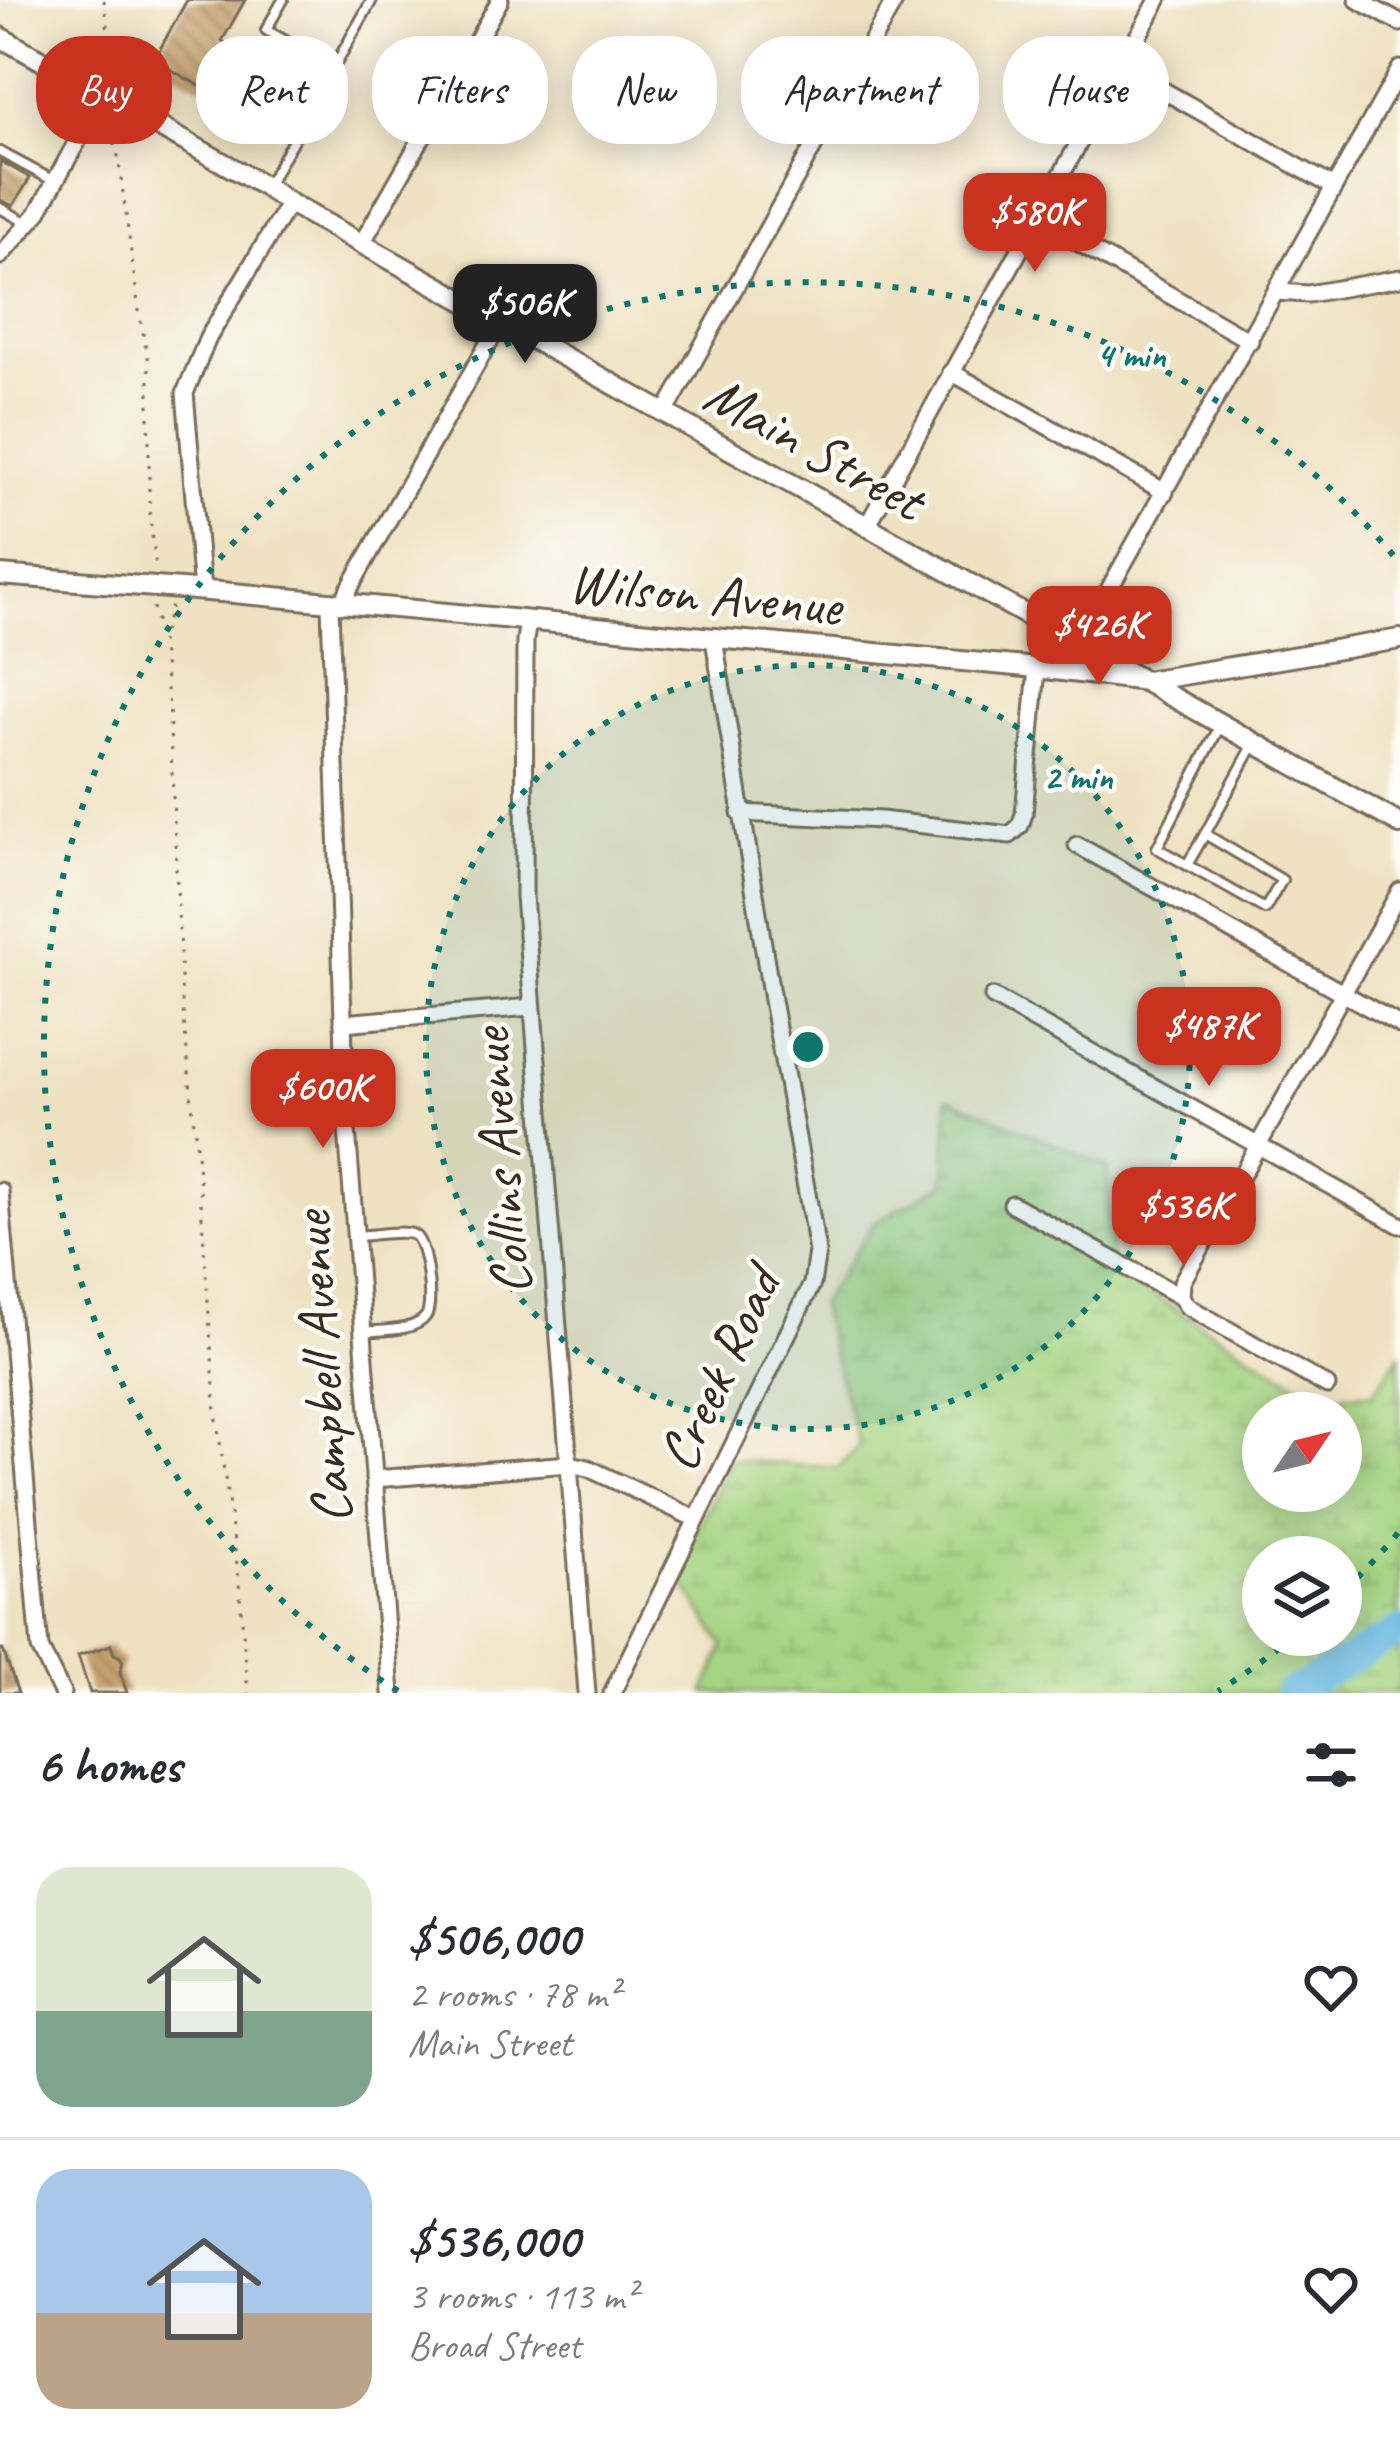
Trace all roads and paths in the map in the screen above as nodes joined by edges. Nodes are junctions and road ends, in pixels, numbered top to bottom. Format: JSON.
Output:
{"nodes":[{"id":1,"x":104,"y":0,"type":"edge"},
{"id":2,"x":283,"y":0,"type":"edge"},
{"id":3,"x":372,"y":0,"type":"edge"},
{"id":4,"x":500,"y":0,"type":"edge"},
{"id":5,"x":895,"y":0,"type":"edge"},
{"id":6,"x":1158,"y":0,"type":"edge"},
{"id":7,"x":1358,"y":0,"type":"edge"},
{"id":8,"x":1400,"y":23,"type":"edge"},
{"id":9,"x":109,"y":36,"type":"edge"},
{"id":10,"x":277,"y":36,"type":"edge"},
{"id":11,"x":1137,"y":36,"type":"edge"},
{"id":12,"x":0,"y":37,"type":"edge"},
{"id":13,"x":348,"y":41,"type":"edge"},
{"id":14,"x":36,"y":54,"type":"edge"},
{"id":15,"x":1400,"y":69,"type":"edge"},
{"id":16,"x":1169,"y":94,"type":"edge"},
{"id":17,"x":172,"y":128,"type":"edge"},
{"id":18,"x":76,"y":144,"type":"edge"},
{"id":19,"x":114,"y":144,"type":"edge"},
{"id":20,"x":290,"y":144,"type":"edge"},
{"id":21,"x":1078,"y":144,"type":"edge"},
{"id":22,"x":0,"y":152,"type":"edge"},
{"id":23,"x":56,"y":182,"type":"junction"},
{"id":24,"x":266,"y":187,"type":"junction"},
{"id":25,"x":1334,"y":187,"type":"junction"},
{"id":26,"x":290,"y":203,"type":"junction"},
{"id":27,"x":0,"y":208,"type":"edge"},
{"id":28,"x":1037,"y":219,"type":"junction"},
{"id":29,"x":29,"y":224,"type":"junction"},
{"id":30,"x":362,"y":244,"type":"junction"},
{"id":31,"x":0,"y":256,"type":"edge"},
{"id":32,"x":1400,"y":278,"type":"edge"},
{"id":33,"x":1277,"y":292,"type":"junction"},
{"id":34,"x":501,"y":321,"type":"junction"},
{"id":35,"x":1250,"y":341,"type":"junction"},
{"id":36,"x":951,"y":372,"type":"junction"},
{"id":37,"x":665,"y":413,"type":"junction"},
{"id":38,"x":1165,"y":492,"type":"junction"},
{"id":39,"x":866,"y":526,"type":"junction"},
{"id":40,"x":0,"y":574,"type":"edge"},
{"id":41,"x":154,"y":577,"type":"dead end"},
{"id":42,"x":202,"y":591,"type":"junction"},
{"id":43,"x":153,"y":600,"type":"dead end"},
{"id":44,"x":173,"y":602,"type":"dead end"},
{"id":45,"x":337,"y":605,"type":"junction"},
{"id":46,"x":528,"y":622,"type":"junction"},
{"id":47,"x":713,"y":639,"type":"junction"},
{"id":48,"x":1400,"y":639,"type":"edge"},
{"id":49,"x":161,"y":644,"type":"junction"},
{"id":50,"x":1078,"y":646,"type":"junction"},
{"id":51,"x":1037,"y":668,"type":"junction"},
{"id":52,"x":1146,"y":680,"type":"junction"},
{"id":53,"x":1221,"y":725,"type":"junction"},
{"id":54,"x":1254,"y":744,"type":"junction"},
{"id":55,"x":740,"y":813,"type":"junction"},
{"id":56,"x":1400,"y":824,"type":"edge"},
{"id":57,"x":1205,"y":834,"type":"junction"},
{"id":58,"x":1077,"y":845,"type":"dead end"},
{"id":59,"x":1187,"y":866,"type":"junction"},
{"id":60,"x":1400,"y":891,"type":"edge"},
{"id":61,"x":1343,"y":994,"type":"junction"},
{"id":62,"x":993,"y":997,"type":"dead end"},
{"id":63,"x":531,"y":1006,"type":"junction"},
{"id":64,"x":343,"y":1023,"type":"junction"},
{"id":65,"x":1400,"y":1025,"type":"edge"},
{"id":66,"x":1258,"y":1146,"type":"junction"},
{"id":67,"x":0,"y":1191,"type":"edge"},
{"id":68,"x":1012,"y":1204,"type":"dead end"},
{"id":69,"x":1400,"y":1225,"type":"edge"},
{"id":70,"x":356,"y":1237,"type":"junction"},
{"id":71,"x":1181,"y":1297,"type":"junction"},
{"id":72,"x":363,"y":1332,"type":"junction"},
{"id":73,"x":1327,"y":1386,"type":"dead end"},
{"id":74,"x":570,"y":1464,"type":"junction"},
{"id":75,"x":374,"y":1479,"type":"junction"},
{"id":76,"x":696,"y":1519,"type":"junction"},
{"id":77,"x":62,"y":1693,"type":"edge"},
{"id":78,"x":248,"y":1693,"type":"edge"},
{"id":79,"x":392,"y":1693,"type":"edge"},
{"id":80,"x":587,"y":1693,"type":"edge"},
{"id":81,"x":612,"y":1693,"type":"edge"}],
"edges":[{"from":1,"to":9,"type":"path"},
{"from":2,"to":10,"type":"lane"},
{"from":3,"to":13,"type":"lane"},
{"from":4,"to":30,"type":"street"},
{"from":5,"to":37,"type":"street"},
{"from":6,"to":11,"type":"street"},
{"from":7,"to":8,"type":"street"},
{"from":12,"to":14,"type":"street","name":"Main Street"},
{"from":15,"to":25,"type":"street"},
{"from":16,"to":25,"type":"street"},
{"from":17,"to":24,"type":"street","name":"Main Street"},
{"from":18,"to":23,"type":"street"},
{"from":19,"to":41,"type":"path"},
{"from":20,"to":24,"type":"lane"},
{"from":21,"to":28,"type":"street"},
{"from":22,"to":23,"type":"lane"},
{"from":23,"to":29,"type":"street"},
{"from":24,"to":26,"type":"street","name":"Main Street"},
{"from":25,"to":33,"type":"street"},
{"from":26,"to":30,"type":"street","name":"Main Street"},
{"from":26,"to":42,"type":"street"},
{"from":27,"to":29,"type":"lane"},
{"from":28,"to":35,"type":"street"},
{"from":28,"to":36,"type":"street"},
{"from":29,"to":31,"type":"street"},
{"from":30,"to":34,"type":"street","name":"Main Street"},
{"from":32,"to":33,"type":"street"},
{"from":33,"to":35,"type":"street"},
{"from":34,"to":37,"type":"street","name":"Main Street"},
{"from":34,"to":45,"type":"street","name":"Campbell Avenue"},
{"from":35,"to":38,"type":"street"},
{"from":36,"to":38,"type":"street"},
{"from":36,"to":39,"type":"street"},
{"from":37,"to":39,"type":"street","name":"Main Street"},
{"from":38,"to":50,"type":"street"},
{"from":39,"to":50,"type":"street","name":"Main Street"},
{"from":40,"to":42,"type":"street","name":"Wilson Avenue"},
{"from":42,"to":45,"type":"street","name":"Wilson Avenue"},
{"from":43,"to":49,"type":"path"},
{"from":44,"to":49,"type":"path"},
{"from":45,"to":46,"type":"street","name":"Wilson Avenue"},
{"from":45,"to":64,"type":"street","name":"Campbell Avenue"},
{"from":46,"to":47,"type":"street","name":"Wilson Avenue"},
{"from":46,"to":63,"type":"street","name":"Collins Avenue"},
{"from":47,"to":51,"type":"street","name":"Wilson Avenue"},
{"from":47,"to":55,"type":"street","name":"Creek Road"},
{"from":48,"to":52,"type":"street","name":"Wilson Avenue"},
{"from":49,"to":78,"type":"path"},
{"from":50,"to":52,"type":"street","name":"Main Street"},
{"from":51,"to":52,"type":"street","name":"Wilson Avenue"},
{"from":51,"to":55,"type":"street"},
{"from":52,"to":53,"type":"street","name":"Main Street"},
{"from":53,"to":54,"type":"street","name":"Main Street"},
{"from":53,"to":59,"type":"lane"},
{"from":54,"to":56,"type":"street","name":"Main Street"},
{"from":54,"to":57,"type":"lane"},
{"from":55,"to":76,"type":"street","name":"Creek Road"},
{"from":57,"to":59,"type":"lane"},
{"from":57,"to":59,"type":"lane"},
{"from":58,"to":61,"type":"street"},
{"from":60,"to":61,"type":"street"},
{"from":61,"to":65,"type":"street"},
{"from":61,"to":66,"type":"street"},
{"from":62,"to":66,"type":"street"},
{"from":63,"to":64,"type":"street"},
{"from":63,"to":74,"type":"street","name":"Collins Avenue"},
{"from":64,"to":70,"type":"street","name":"Campbell Avenue"},
{"from":66,"to":69,"type":"street"},
{"from":66,"to":71,"type":"street"},
{"from":67,"to":77,"type":"street"},
{"from":68,"to":71,"type":"street"},
{"from":70,"to":72,"type":"street","name":"Campbell Avenue"},
{"from":70,"to":72,"type":"lane"},
{"from":71,"to":73,"type":"street"},
{"from":72,"to":75,"type":"street","name":"Campbell Avenue"},
{"from":74,"to":75,"type":"street"},
{"from":74,"to":76,"type":"street"},
{"from":74,"to":80,"type":"street","name":"Collins Avenue"},
{"from":75,"to":79,"type":"street","name":"Campbell Avenue"},
{"from":76,"to":81,"type":"street","name":"Creek Road"}]}
